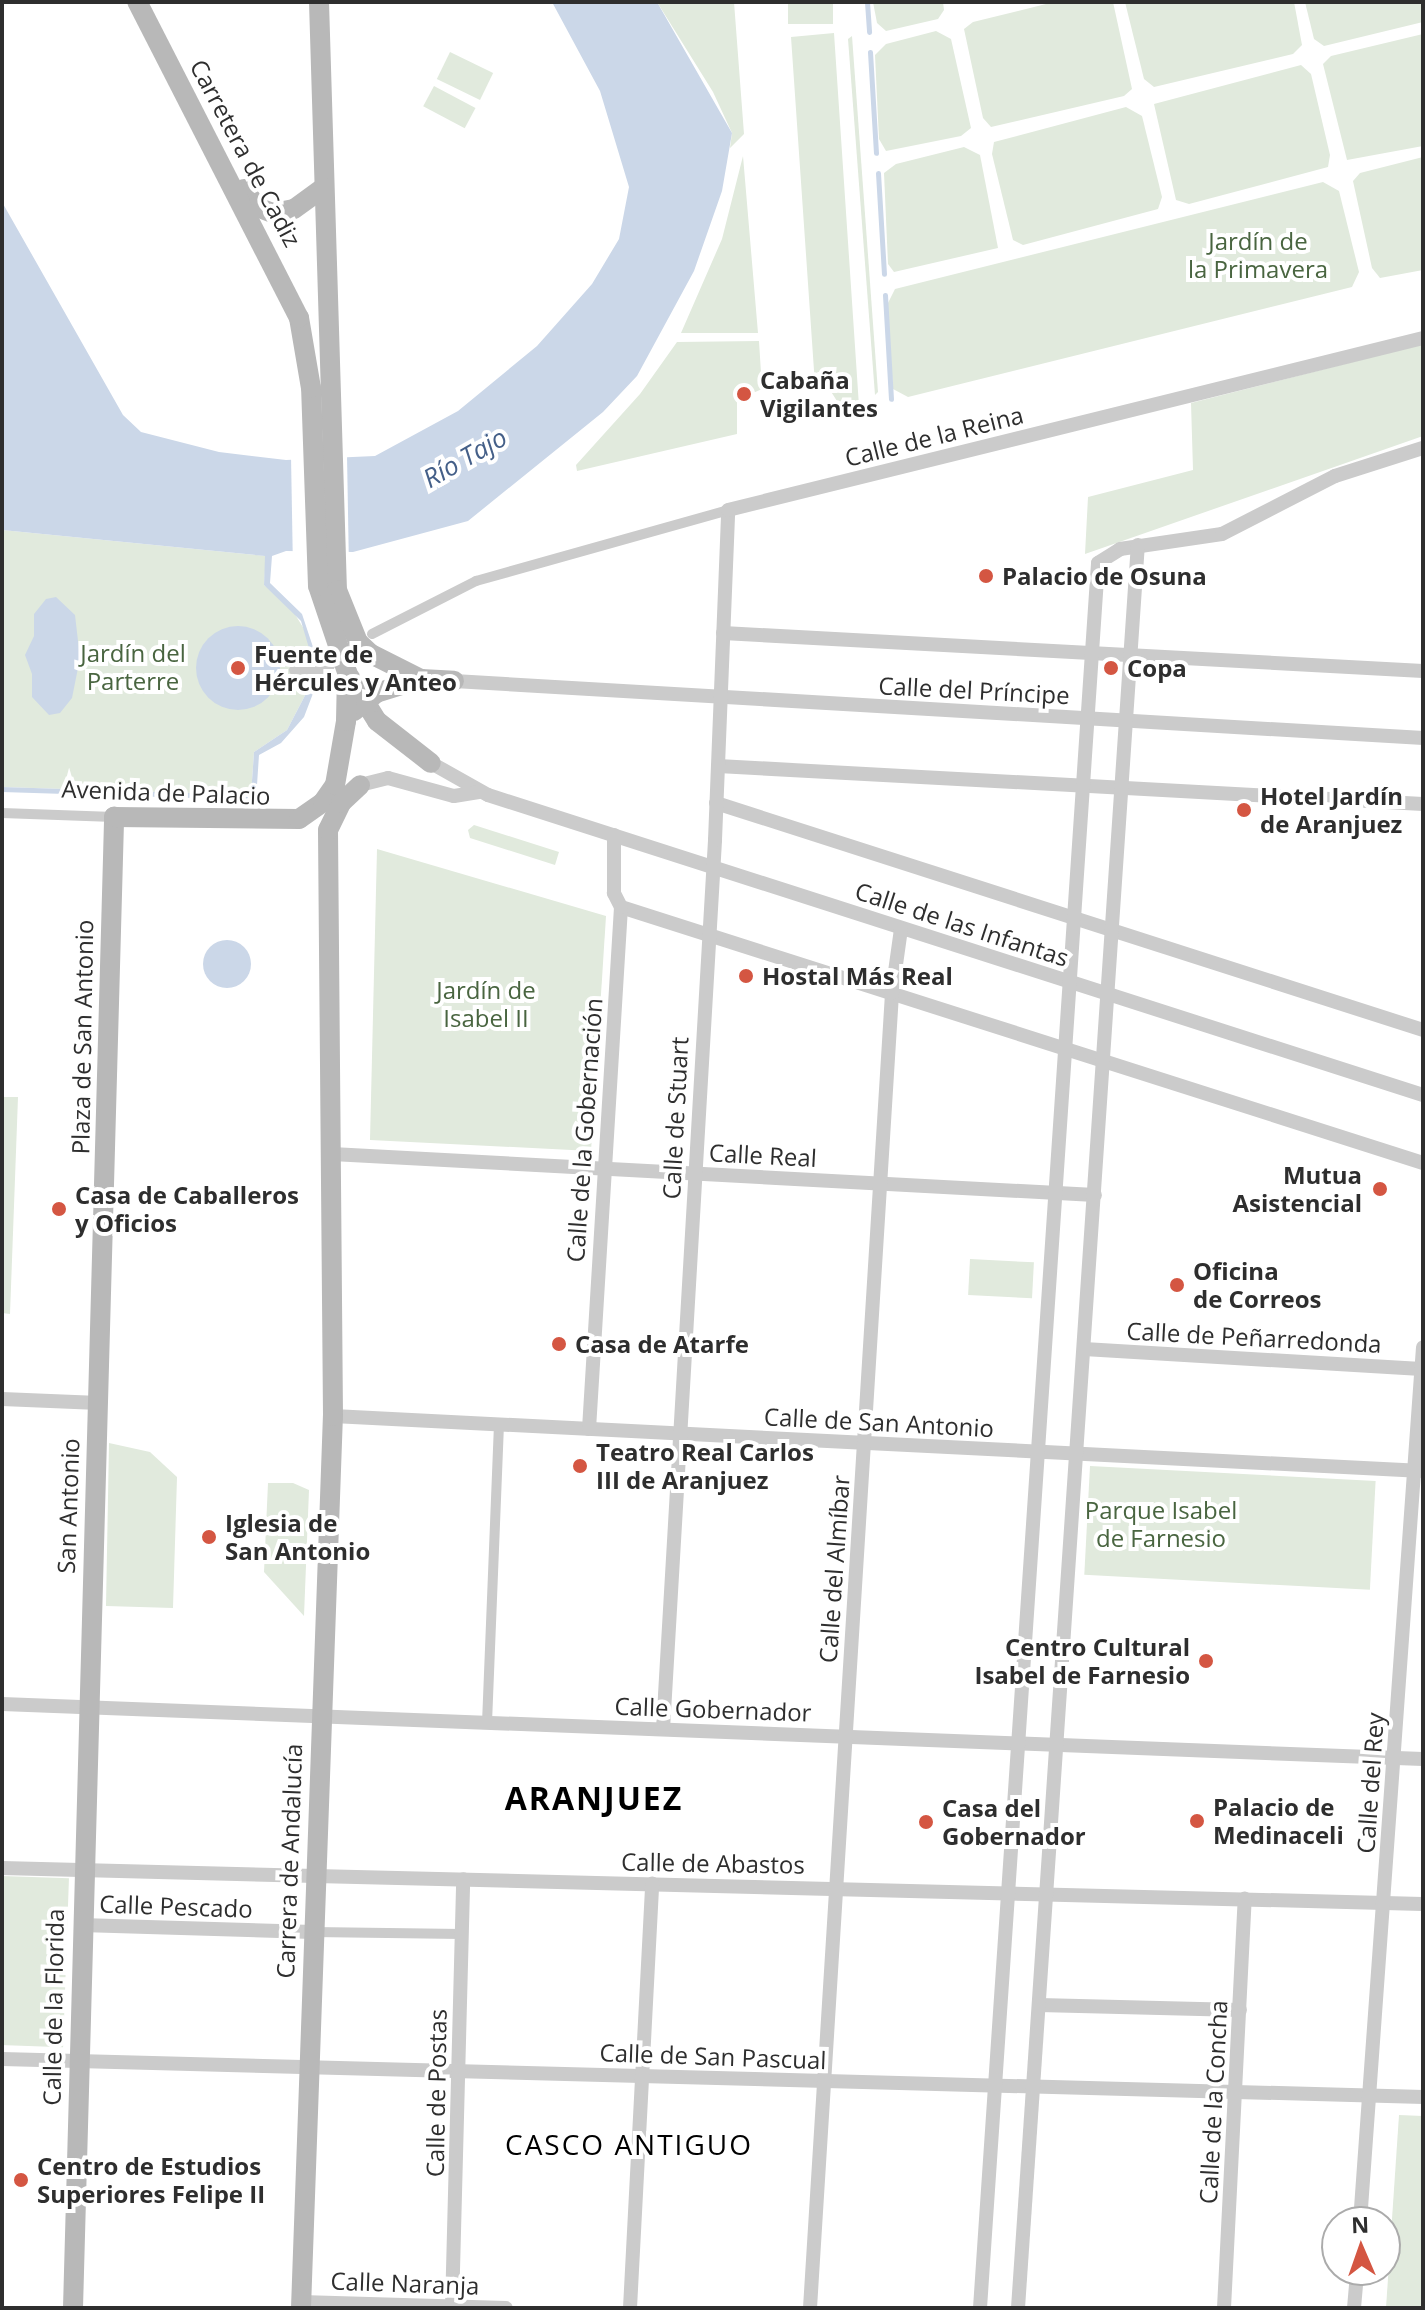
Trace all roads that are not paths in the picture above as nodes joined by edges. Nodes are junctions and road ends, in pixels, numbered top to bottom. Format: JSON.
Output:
{"nodes":[{"id":1,"x":137,"y":2,"type":"edge"},
{"id":2,"x":319,"y":2,"type":"edge"},
{"id":3,"x":228,"y":178,"type":"junction"},
{"id":4,"x":323,"y":188,"type":"junction"},
{"id":5,"x":1423,"y":338,"type":"edge"},
{"id":6,"x":1423,"y":448,"type":"edge"},
{"id":7,"x":323,"y":456,"type":"junction"},
{"id":8,"x":728,"y":510,"type":"junction"},
{"id":9,"x":1138,"y":545,"type":"junction"},
{"id":10,"x":324,"y":553,"type":"junction"},
{"id":11,"x":723,"y":633,"type":"junction"},
{"id":12,"x":372,"y":634,"type":"dead end"},
{"id":13,"x":1091,"y":653,"type":"junction"},
{"id":14,"x":1131,"y":656,"type":"junction"},
{"id":15,"x":341,"y":660,"type":"junction"},
{"id":16,"x":294,"y":670,"type":"dead end"},
{"id":17,"x":1423,"y":671,"type":"edge"},
{"id":18,"x":421,"y":679,"type":"junction"},
{"id":19,"x":454,"y":681,"type":"joint"},
{"id":20,"x":720,"y":697,"type":"junction"},
{"id":21,"x":362,"y":702,"type":"junction"},
{"id":22,"x":1087,"y":719,"type":"junction"},
{"id":23,"x":346,"y":721,"type":"junction"},
{"id":24,"x":1126,"y":721,"type":"junction"},
{"id":25,"x":1423,"y":738,"type":"edge"},
{"id":26,"x":431,"y":763,"type":"joint"},
{"id":27,"x":718,"y":766,"type":"junction"},
{"id":28,"x":360,"y":785,"type":"joint"},
{"id":29,"x":1082,"y":786,"type":"junction"},
{"id":30,"x":1121,"y":788,"type":"junction"},
{"id":31,"x":483,"y":794,"type":"junction"},
{"id":32,"x":716,"y":803,"type":"junction"},
{"id":33,"x":1423,"y":804,"type":"edge"},
{"id":34,"x":2,"y":813,"type":"edge"},
{"id":35,"x":329,"y":814,"type":"junction"},
{"id":36,"x":114,"y":817,"type":"junction"},
{"id":37,"x":614,"y":835,"type":"junction"},
{"id":38,"x":713,"y":867,"type":"junction"},
{"id":39,"x":621,"y":907,"type":"junction"},
{"id":40,"x":1073,"y":918,"type":"junction"},
{"id":41,"x":901,"y":929,"type":"junction"},
{"id":42,"x":1112,"y":930,"type":"junction"},
{"id":43,"x":708,"y":935,"type":"junction"},
{"id":44,"x":1068,"y":981,"type":"junction"},
{"id":45,"x":892,"y":993,"type":"junction"},
{"id":46,"x":1107,"y":993,"type":"junction"},
{"id":47,"x":1423,"y":1030,"type":"edge"},
{"id":48,"x":1064,"y":1047,"type":"junction"},
{"id":49,"x":1104,"y":1060,"type":"junction"},
{"id":50,"x":1423,"y":1095,"type":"edge"},
{"id":51,"x":332,"y":1154,"type":"junction"},
{"id":52,"x":1423,"y":1163,"type":"edge"},
{"id":53,"x":603,"y":1169,"type":"junction"},
{"id":54,"x":694,"y":1174,"type":"junction"},
{"id":55,"x":880,"y":1184,"type":"junction"},
{"id":56,"x":1054,"y":1193,"type":"junction"},
{"id":57,"x":1095,"y":1195,"type":"junction"},
{"id":58,"x":1423,"y":1347,"type":"edge"},
{"id":59,"x":1084,"y":1349,"type":"junction"},
{"id":60,"x":1421,"y":1369,"type":"edge"},
{"id":61,"x":2,"y":1399,"type":"edge"},
{"id":62,"x":99,"y":1403,"type":"junction"},
{"id":63,"x":333,"y":1416,"type":"junction"},
{"id":64,"x":499,"y":1425,"type":"junction"},
{"id":65,"x":589,"y":1429,"type":"junction"},
{"id":66,"x":679,"y":1434,"type":"junction"},
{"id":67,"x":863,"y":1443,"type":"junction"},
{"id":68,"x":1037,"y":1453,"type":"junction"},
{"id":69,"x":1077,"y":1455,"type":"junction"},
{"id":70,"x":1419,"y":1471,"type":"edge"},
{"id":71,"x":2,"y":1704,"type":"edge"},
{"id":72,"x":86,"y":1707,"type":"junction"},
{"id":73,"x":319,"y":1716,"type":"junction"},
{"id":74,"x":487,"y":1723,"type":"junction"},
{"id":75,"x":663,"y":1729,"type":"junction"},
{"id":76,"x":845,"y":1736,"type":"junction"},
{"id":77,"x":1017,"y":1745,"type":"junction"},
{"id":78,"x":1057,"y":1746,"type":"junction"},
{"id":79,"x":1394,"y":1757,"type":"junction"},
{"id":80,"x":1423,"y":1759,"type":"edge"},
{"id":81,"x":2,"y":1868,"type":"edge"},
{"id":82,"x":82,"y":1870,"type":"junction"},
{"id":83,"x":314,"y":1875,"type":"junction"},
{"id":84,"x":463,"y":1879,"type":"junction"},
{"id":85,"x":652,"y":1884,"type":"junction"},
{"id":86,"x":835,"y":1888,"type":"junction"},
{"id":87,"x":1007,"y":1893,"type":"junction"},
{"id":88,"x":1046,"y":1894,"type":"junction"},
{"id":89,"x":1245,"y":1899,"type":"junction"},
{"id":90,"x":1383,"y":1903,"type":"junction"},
{"id":91,"x":1423,"y":1904,"type":"edge"},
{"id":92,"x":81,"y":1925,"type":"junction"},
{"id":93,"x":313,"y":1932,"type":"junction"},
{"id":94,"x":462,"y":1934,"type":"junction"},
{"id":95,"x":1039,"y":2005,"type":"junction"},
{"id":96,"x":1240,"y":2010,"type":"junction"},
{"id":97,"x":2,"y":2059,"type":"edge"},
{"id":98,"x":78,"y":2061,"type":"junction"},
{"id":99,"x":308,"y":2067,"type":"junction"},
{"id":100,"x":458,"y":2072,"type":"junction"},
{"id":101,"x":645,"y":2076,"type":"junction"},
{"id":102,"x":823,"y":2081,"type":"junction"},
{"id":103,"x":994,"y":2086,"type":"junction"},
{"id":104,"x":1033,"y":2087,"type":"junction"},
{"id":105,"x":1235,"y":2092,"type":"junction"},
{"id":106,"x":1369,"y":2096,"type":"junction"},
{"id":107,"x":1423,"y":2097,"type":"edge"},
{"id":108,"x":1361,"y":2206,"type":"edge"},
{"id":109,"x":1356,"y":2286,"type":"edge"},
{"id":110,"x":301,"y":2305,"type":"edge"},
{"id":111,"x":452,"y":2307,"type":"edge"},
{"id":112,"x":73,"y":2308,"type":"edge"},
{"id":113,"x":506,"y":2308,"type":"edge"},
{"id":114,"x":630,"y":2308,"type":"edge"},
{"id":115,"x":810,"y":2308,"type":"edge"},
{"id":116,"x":980,"y":2308,"type":"edge"},
{"id":117,"x":1018,"y":2308,"type":"edge"},
{"id":118,"x":1224,"y":2308,"type":"edge"},
{"id":119,"x":1354,"y":2308,"type":"edge"}],
"edges":[{"from":1,"to":3,"type":"main road","name":"Carretera de Cadiz"},
{"from":2,"to":4,"type":"main road"},
{"from":3,"to":4,"type":"main road"},
{"from":3,"to":7,"type":"main road","name":"Carretera de Cadiz"},
{"from":4,"to":7,"type":"main road"},
{"from":5,"to":8,"type":"street","name":"Calle de la Reina"},
{"from":6,"to":9,"type":"street"},
{"from":7,"to":10,"type":"main road"},
{"from":8,"to":11,"type":"street","name":"Calle de Stuart"},
{"from":8,"to":12,"type":"street","name":"Calle de la Reina"},
{"from":9,"to":13,"type":"street"},
{"from":9,"to":14,"type":"street"},
{"from":10,"to":15,"type":"main road"},
{"from":10,"to":18,"type":"main road"},
{"from":11,"to":13,"type":"street","name":"Calle del Príncipe"},
{"from":11,"to":20,"type":"street","name":"Calle de Stuart"},
{"from":13,"to":14,"type":"street","name":"Calle del Príncipe"},
{"from":13,"to":22,"type":"street"},
{"from":14,"to":17,"type":"street","name":"Calle del Príncipe"},
{"from":14,"to":24,"type":"street"},
{"from":15,"to":16,"type":"street"},
{"from":15,"to":21,"type":"main road"},
{"from":15,"to":23,"type":"main road"},
{"from":18,"to":19,"type":"main road"},
{"from":18,"to":21,"type":"main road"},
{"from":19,"to":20,"type":"street","name":"Calle del Príncipe"},
{"from":20,"to":22,"type":"street","name":"Calle del Príncipe"},
{"from":20,"to":27,"type":"street","name":"Calle de Stuart"},
{"from":21,"to":23,"type":"main road"},
{"from":21,"to":26,"type":"main road"},
{"from":22,"to":24,"type":"street","name":"Calle del Príncipe"},
{"from":22,"to":29,"type":"street"},
{"from":23,"to":35,"type":"main road"},
{"from":24,"to":25,"type":"street","name":"Calle del Príncipe"},
{"from":24,"to":30,"type":"street"},
{"from":26,"to":31,"type":"street"},
{"from":27,"to":29,"type":"street"},
{"from":27,"to":32,"type":"street","name":"Calle de Stuart"},
{"from":28,"to":31,"type":"street"},
{"from":28,"to":35,"type":"main road","name":"Avenida de Palacio"},
{"from":29,"to":30,"type":"street"},
{"from":29,"to":40,"type":"street"},
{"from":30,"to":33,"type":"street"},
{"from":30,"to":42,"type":"street"},
{"from":31,"to":37,"type":"street","name":"Calle de las Infantas"},
{"from":32,"to":38,"type":"street","name":"Calle de Stuart"},
{"from":32,"to":40,"type":"street","name":"Calle de las Infantas"},
{"from":34,"to":36,"type":"street","name":"Avenida de Palacio"},
{"from":35,"to":36,"type":"main road","name":"Avenida de Palacio"},
{"from":35,"to":51,"type":"main road"},
{"from":36,"to":62,"type":"main road","name":"Plaza de San Antonio"},
{"from":37,"to":38,"type":"street","name":"Calle de las Infantas"},
{"from":37,"to":39,"type":"street","name":"Calle de la Gobernación"},
{"from":38,"to":41,"type":"street","name":"Calle de las Infantas"},
{"from":38,"to":43,"type":"street","name":"Calle de Stuart"},
{"from":39,"to":43,"type":"street"},
{"from":39,"to":53,"type":"street","name":"Calle de la Gobernación"},
{"from":40,"to":42,"type":"street","name":"Calle de las Infantas"},
{"from":40,"to":44,"type":"street"},
{"from":41,"to":44,"type":"street","name":"Calle de las Infantas"},
{"from":41,"to":45,"type":"street","name":"Calle del Almíbar"},
{"from":42,"to":46,"type":"street"},
{"from":42,"to":47,"type":"street","name":"Calle de las Infantas"},
{"from":43,"to":45,"type":"street"},
{"from":43,"to":54,"type":"street","name":"Calle de Stuart"},
{"from":44,"to":46,"type":"street","name":"Calle de las Infantas"},
{"from":44,"to":48,"type":"street"},
{"from":45,"to":48,"type":"street"},
{"from":45,"to":55,"type":"street","name":"Calle del Almíbar"},
{"from":46,"to":49,"type":"street"},
{"from":46,"to":50,"type":"street","name":"Calle de las Infantas"},
{"from":48,"to":49,"type":"street"},
{"from":48,"to":56,"type":"street"},
{"from":49,"to":52,"type":"street"},
{"from":49,"to":57,"type":"street"},
{"from":51,"to":53,"type":"street","name":"Calle Real"},
{"from":51,"to":63,"type":"main road"},
{"from":53,"to":54,"type":"street","name":"Calle Real"},
{"from":53,"to":65,"type":"street","name":"Calle de la Gobernación"},
{"from":54,"to":55,"type":"street","name":"Calle Real"},
{"from":54,"to":66,"type":"street","name":"Calle de Stuart"},
{"from":55,"to":56,"type":"street","name":"Calle Real"},
{"from":55,"to":67,"type":"street","name":"Calle del Almíbar"},
{"from":56,"to":57,"type":"street","name":"Calle Real"},
{"from":56,"to":68,"type":"street"},
{"from":57,"to":59,"type":"street"},
{"from":58,"to":60,"type":"street","name":"Calle del Rey"},
{"from":59,"to":60,"type":"street","name":"Calle de Peñarredonda"},
{"from":59,"to":69,"type":"street"},
{"from":60,"to":70,"type":"street","name":"Calle del Rey"},
{"from":61,"to":62,"type":"street"},
{"from":62,"to":72,"type":"main road","name":"San Antonio"},
{"from":63,"to":64,"type":"street","name":"Calle de San Antonio"},
{"from":63,"to":73,"type":"main road","name":"Carrera de Andalucía"},
{"from":64,"to":65,"type":"street","name":"Calle de San Antonio"},
{"from":64,"to":74,"type":"street"},
{"from":65,"to":66,"type":"street","name":"Calle de San Antonio"},
{"from":66,"to":67,"type":"street","name":"Calle de San Antonio"},
{"from":66,"to":75,"type":"street","name":"Calle de Stuart"},
{"from":67,"to":68,"type":"street","name":"Calle de San Antonio"},
{"from":67,"to":76,"type":"street","name":"Calle del Almíbar"},
{"from":68,"to":69,"type":"street","name":"Calle de San Antonio"},
{"from":68,"to":77,"type":"street"},
{"from":69,"to":70,"type":"street","name":"Calle de San Antonio"},
{"from":69,"to":78,"type":"street"},
{"from":70,"to":79,"type":"street","name":"Calle del Rey"},
{"from":71,"to":72,"type":"street","name":"Calle Gobernador"},
{"from":72,"to":73,"type":"street","name":"Calle Gobernador"},
{"from":72,"to":82,"type":"main road","name":"Calle de la Florida"},
{"from":73,"to":74,"type":"street","name":"Calle Gobernador"},
{"from":73,"to":83,"type":"main road","name":"Carrera de Andalucía"},
{"from":74,"to":75,"type":"street","name":"Calle Gobernador"},
{"from":75,"to":76,"type":"street","name":"Calle Gobernador"},
{"from":76,"to":77,"type":"street","name":"Calle Gobernador"},
{"from":76,"to":86,"type":"street","name":"Calle del Almíbar"},
{"from":77,"to":78,"type":"street","name":"Calle Gobernador"},
{"from":77,"to":87,"type":"street"},
{"from":78,"to":79,"type":"street","name":"Calle Gobernador"},
{"from":78,"to":88,"type":"street"},
{"from":79,"to":80,"type":"street","name":"Calle Gobernador"},
{"from":79,"to":90,"type":"street","name":"Calle del Rey"},
{"from":81,"to":82,"type":"street","name":"Calle de Abastos"},
{"from":82,"to":83,"type":"street","name":"Calle de Abastos"},
{"from":82,"to":92,"type":"main road","name":"Calle de la Florida"},
{"from":83,"to":84,"type":"street","name":"Calle de Abastos"},
{"from":83,"to":93,"type":"main road","name":"Carrera de Andalucía"},
{"from":84,"to":85,"type":"street","name":"Calle de Abastos"},
{"from":84,"to":94,"type":"street","name":"Calle de Postas"},
{"from":85,"to":86,"type":"street","name":"Calle de Abastos"},
{"from":85,"to":101,"type":"street"},
{"from":86,"to":87,"type":"street","name":"Calle de Abastos"},
{"from":86,"to":102,"type":"street","name":"Calle del Almíbar"},
{"from":87,"to":88,"type":"street","name":"Calle de Abastos"},
{"from":87,"to":103,"type":"street"},
{"from":88,"to":89,"type":"street","name":"Calle de Abastos"},
{"from":88,"to":95,"type":"street"},
{"from":89,"to":90,"type":"street","name":"Calle de Abastos"},
{"from":89,"to":96,"type":"street","name":"Calle de la Concha"},
{"from":90,"to":91,"type":"street","name":"Calle de Abastos"},
{"from":90,"to":106,"type":"street","name":"Calle del Rey"},
{"from":92,"to":93,"type":"street","name":"Calle Pescado"},
{"from":92,"to":98,"type":"main road","name":"Calle de la Florida"},
{"from":93,"to":94,"type":"street","name":"Calle Pescado"},
{"from":93,"to":99,"type":"main road","name":"Carrera de Andalucía"},
{"from":94,"to":100,"type":"street","name":"Calle de Postas"},
{"from":95,"to":96,"type":"street"},
{"from":95,"to":104,"type":"street"},
{"from":96,"to":105,"type":"street","name":"Calle de la Concha"},
{"from":97,"to":98,"type":"street","name":"Calle de San Pascual"},
{"from":98,"to":99,"type":"street","name":"Calle de San Pascual"},
{"from":98,"to":112,"type":"main road","name":"Calle de la Florida"},
{"from":99,"to":100,"type":"street","name":"Calle de San Pascual"},
{"from":99,"to":110,"type":"main road","name":"Carrera de Andalucía"},
{"from":100,"to":101,"type":"street","name":"Calle de San Pascual"},
{"from":100,"to":111,"type":"street","name":"Calle de Postas"},
{"from":101,"to":102,"type":"street","name":"Calle de San Pascual"},
{"from":101,"to":114,"type":"street"},
{"from":102,"to":103,"type":"street","name":"Calle de San Pascual"},
{"from":102,"to":115,"type":"street","name":"Calle del Almíbar"},
{"from":103,"to":104,"type":"street","name":"Calle de San Pascual"},
{"from":103,"to":116,"type":"street"},
{"from":104,"to":105,"type":"street","name":"Calle de San Pascual"},
{"from":104,"to":117,"type":"street"},
{"from":105,"to":106,"type":"street","name":"Calle de San Pascual"},
{"from":105,"to":118,"type":"street","name":"Calle de la Concha"},
{"from":106,"to":107,"type":"street","name":"Calle de San Pascual"},
{"from":106,"to":108,"type":"street","name":"Calle del Rey"},
{"from":109,"to":119,"type":"street"},
{"from":110,"to":111,"type":"street","name":"Calle Naranja"},
{"from":111,"to":113,"type":"street","name":"Calle Naranja"}]}
